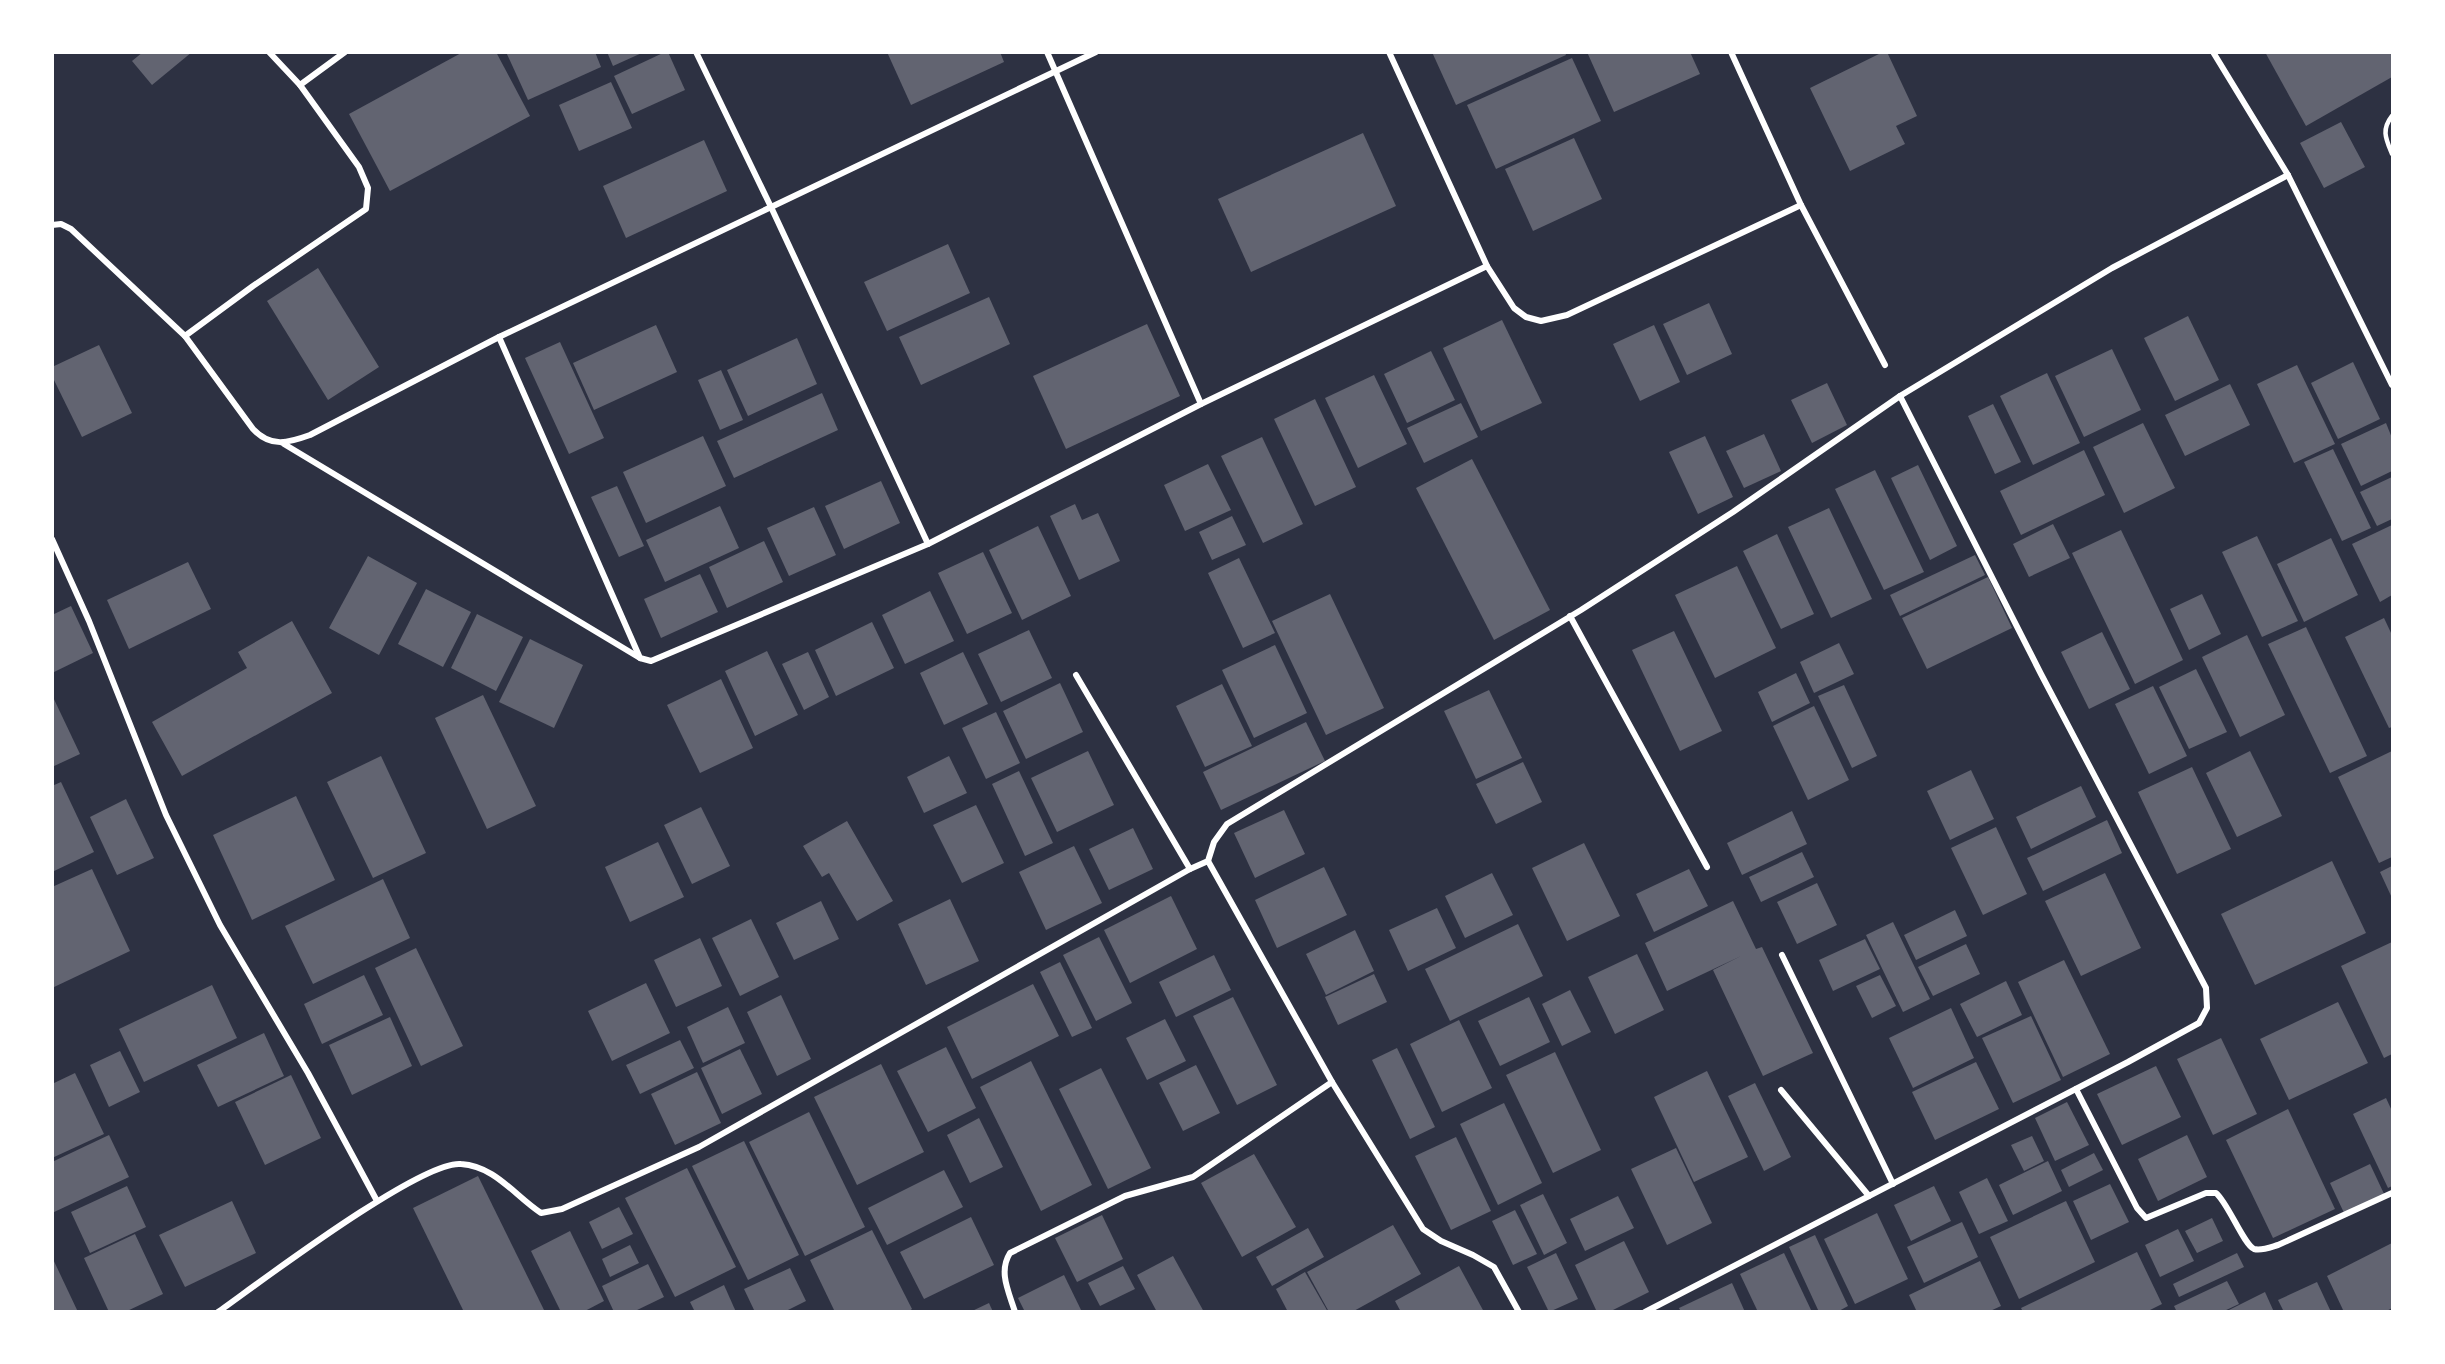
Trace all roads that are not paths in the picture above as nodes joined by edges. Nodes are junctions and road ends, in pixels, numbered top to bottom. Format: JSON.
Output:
{"nodes":[{"id":1,"x":269,"y":52,"type":"edge"},
{"id":2,"x":345,"y":52,"type":"edge"},
{"id":3,"x":696,"y":52,"type":"edge"},
{"id":4,"x":1047,"y":52,"type":"edge"},
{"id":5,"x":1096,"y":52,"type":"edge"},
{"id":6,"x":1389,"y":52,"type":"edge"},
{"id":7,"x":1731,"y":52,"type":"edge"},
{"id":8,"x":2213,"y":52,"type":"edge"},
{"id":9,"x":1056,"y":71,"type":"junction"},
{"id":10,"x":300,"y":85,"type":"junction"},
{"id":11,"x":2392,"y":116,"type":"edge"},
{"id":12,"x":2392,"y":154,"type":"edge"},
{"id":13,"x":2288,"y":175,"type":"junction"},
{"id":14,"x":1801,"y":205,"type":"junction"},
{"id":15,"x":771,"y":207,"type":"junction"},
{"id":16,"x":52,"y":225,"type":"edge"},
{"id":17,"x":1487,"y":266,"type":"junction"},
{"id":18,"x":185,"y":336,"type":"junction"},
{"id":19,"x":499,"y":337,"type":"junction"},
{"id":20,"x":1885,"y":365,"type":"dead end"},
{"id":21,"x":2392,"y":385,"type":"edge"},
{"id":22,"x":1900,"y":396,"type":"junction"},
{"id":23,"x":1201,"y":404,"type":"junction"},
{"id":24,"x":284,"y":444,"type":"junction"},
{"id":25,"x":52,"y":538,"type":"edge"},
{"id":26,"x":928,"y":544,"type":"junction"},
{"id":27,"x":1570,"y":616,"type":"junction"},
{"id":28,"x":640,"y":658,"type":"junction"},
{"id":29,"x":1076,"y":675,"type":"dead end"},
{"id":30,"x":1208,"y":861,"type":"junction"},
{"id":31,"x":1707,"y":867,"type":"dead end"},
{"id":32,"x":1190,"y":869,"type":"junction"},
{"id":33,"x":1782,"y":955,"type":"dead end"},
{"id":34,"x":1332,"y":1082,"type":"junction"},
{"id":35,"x":2076,"y":1089,"type":"junction"},
{"id":36,"x":1781,"y":1090,"type":"dead end"},
{"id":37,"x":1893,"y":1184,"type":"junction"},
{"id":38,"x":2392,"y":1193,"type":"edge"},
{"id":39,"x":1869,"y":1196,"type":"junction"},
{"id":40,"x":377,"y":1201,"type":"junction"},
{"id":41,"x":218,"y":1311,"type":"edge"},
{"id":42,"x":1016,"y":1311,"type":"edge"},
{"id":43,"x":1519,"y":1311,"type":"edge"},
{"id":44,"x":1645,"y":1311,"type":"edge"}],
"edges":[{"from":1,"to":10,"type":"street"},
{"from":2,"to":10,"type":"street"},
{"from":3,"to":15,"type":"street"},
{"from":4,"to":9,"type":"street"},
{"from":5,"to":9,"type":"street"},
{"from":6,"to":17,"type":"street"},
{"from":7,"to":14,"type":"street"},
{"from":8,"to":13,"type":"street"},
{"from":9,"to":15,"type":"street"},
{"from":9,"to":23,"type":"street"},
{"from":10,"to":18,"type":"street"},
{"from":11,"to":12,"type":"lane"},
{"from":13,"to":21,"type":"street"},
{"from":13,"to":22,"type":"street"},
{"from":14,"to":17,"type":"street"},
{"from":14,"to":20,"type":"street"},
{"from":15,"to":19,"type":"street"},
{"from":15,"to":26,"type":"street"},
{"from":16,"to":18,"type":"street"},
{"from":17,"to":23,"type":"street"},
{"from":18,"to":24,"type":"street"},
{"from":19,"to":24,"type":"street"},
{"from":19,"to":28,"type":"street"},
{"from":22,"to":27,"type":"street"},
{"from":22,"to":35,"type":"street"},
{"from":23,"to":26,"type":"street"},
{"from":24,"to":28,"type":"street"},
{"from":25,"to":40,"type":"street"},
{"from":26,"to":28,"type":"street"},
{"from":27,"to":30,"type":"street"},
{"from":27,"to":31,"type":"street"},
{"from":29,"to":32,"type":"street"},
{"from":30,"to":32,"type":"street"},
{"from":30,"to":34,"type":"street"},
{"from":32,"to":40,"type":"street"},
{"from":33,"to":37,"type":"street"},
{"from":34,"to":42,"type":"street"},
{"from":34,"to":43,"type":"street"},
{"from":35,"to":37,"type":"street"},
{"from":35,"to":38,"type":"street"},
{"from":36,"to":39,"type":"street"},
{"from":37,"to":39,"type":"street"},
{"from":39,"to":44,"type":"street"},
{"from":40,"to":41,"type":"street"}]}
